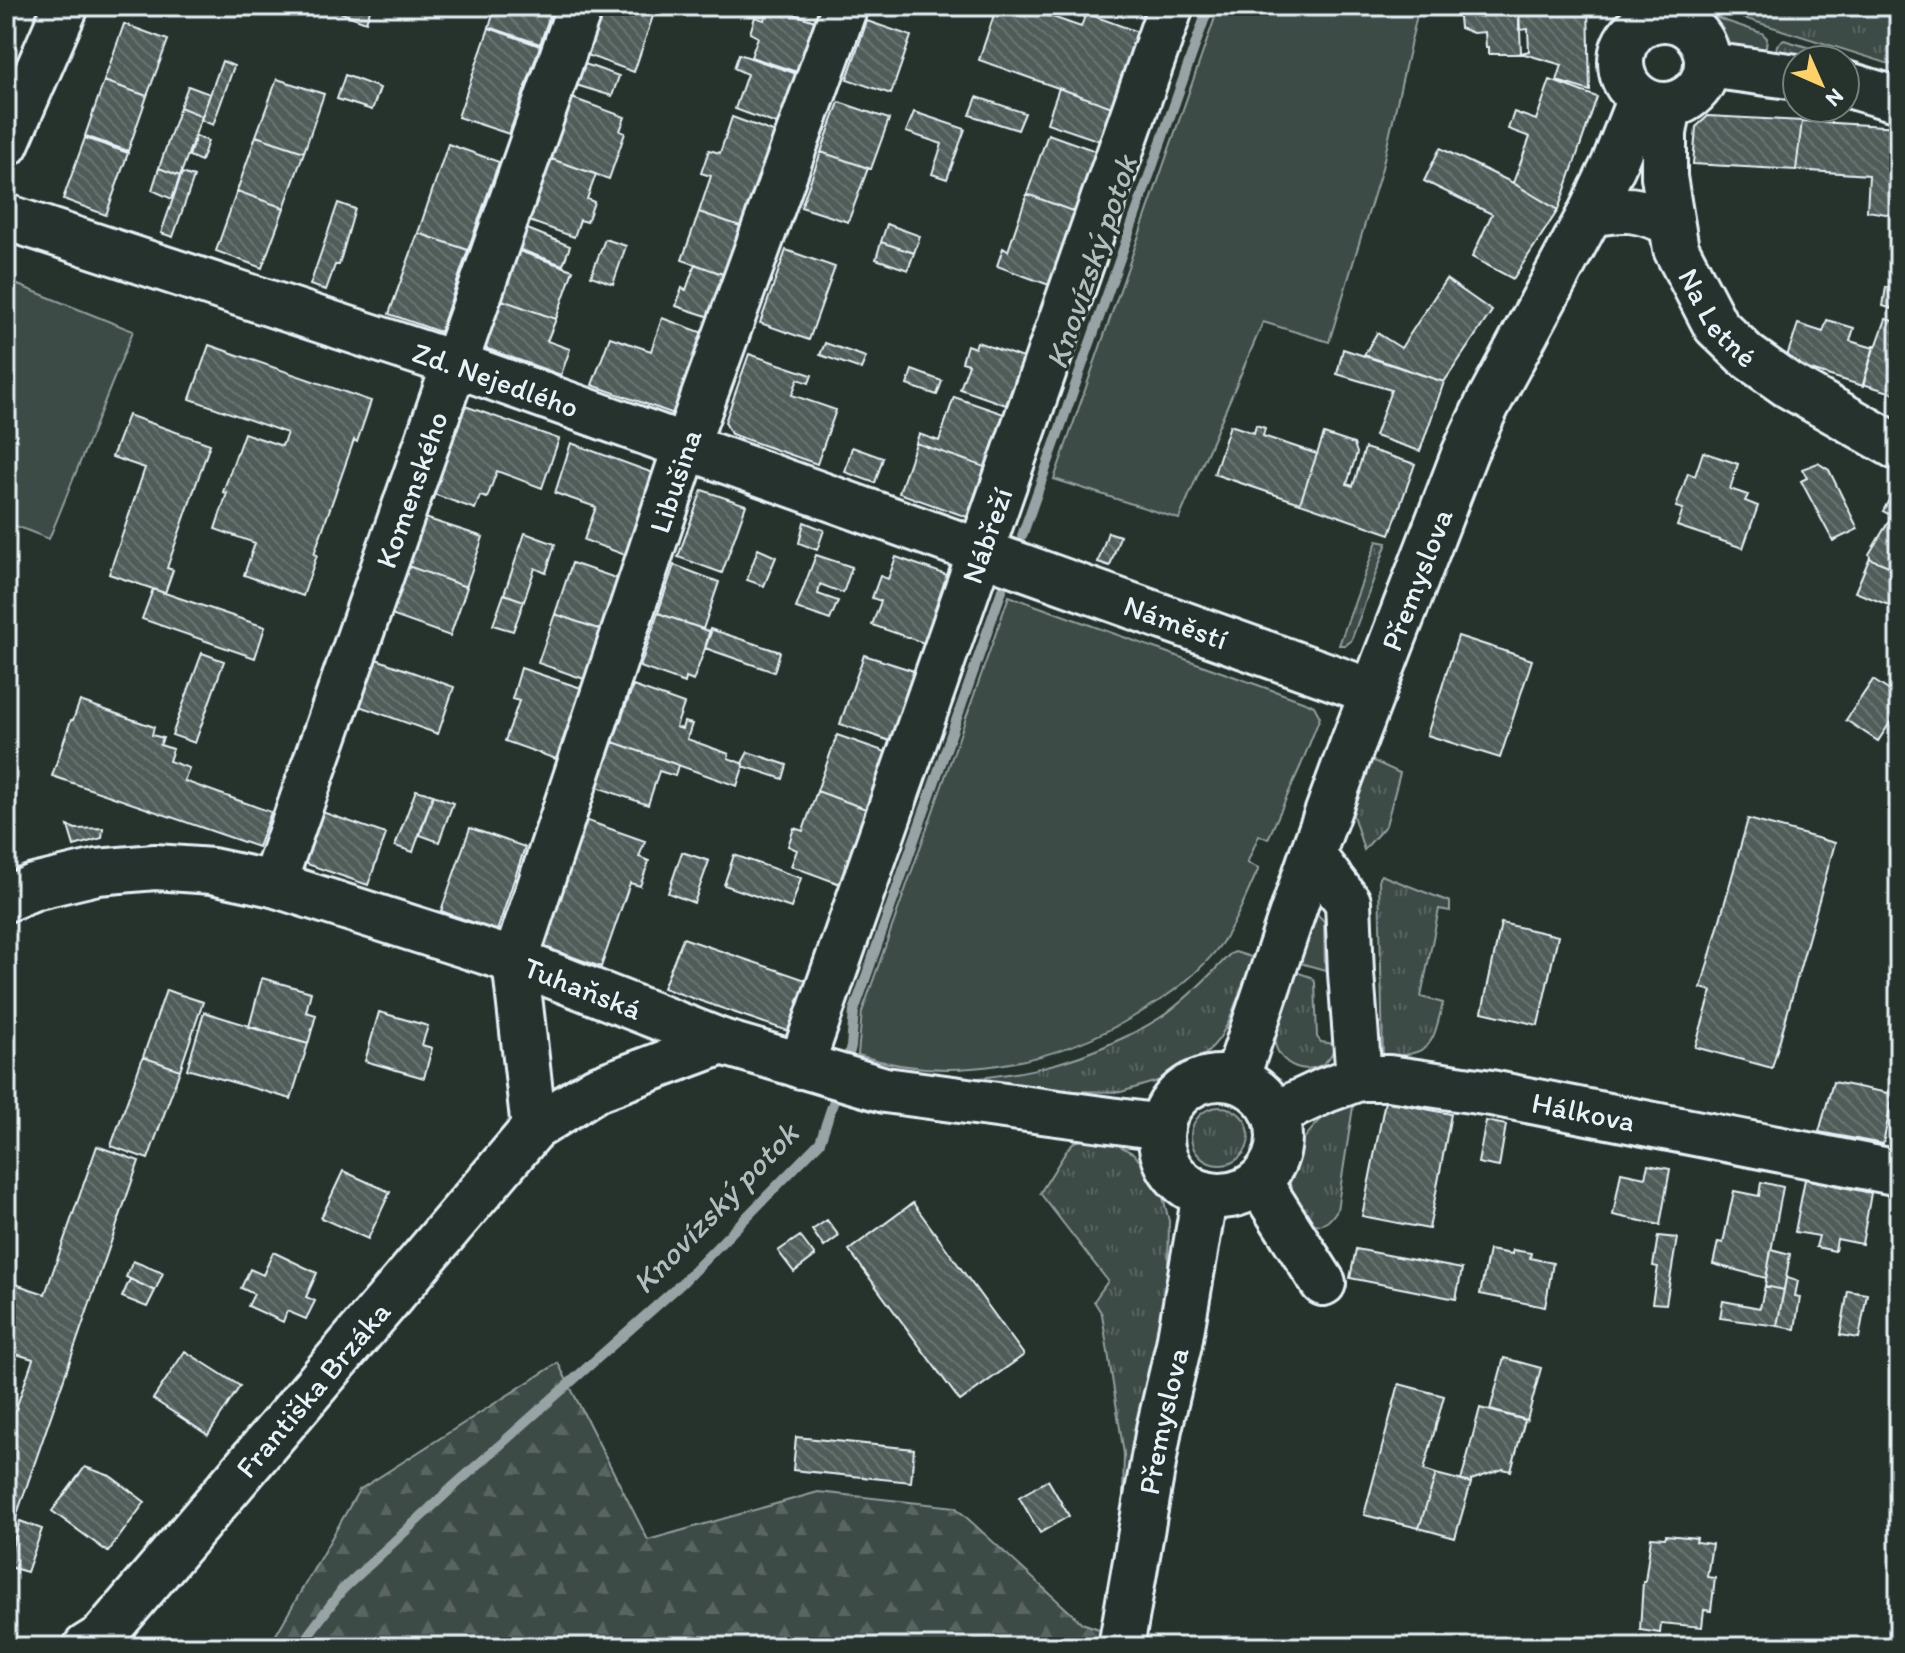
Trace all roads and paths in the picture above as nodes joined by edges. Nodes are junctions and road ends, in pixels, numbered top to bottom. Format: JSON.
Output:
{"nodes":[{"id":1,"x":66,"y":6,"type":"edge"},
{"id":2,"x":580,"y":6,"type":"edge"},
{"id":3,"x":845,"y":6,"type":"edge"},
{"id":4,"x":1171,"y":6,"type":"edge"},
{"id":5,"x":1656,"y":14,"type":"edge"},
{"id":6,"x":1708,"y":65,"type":"junction"},
{"id":7,"x":1781,"y":75,"type":"edge"},
{"id":8,"x":1861,"y":89,"type":"edge"},
{"id":9,"x":1899,"y":100,"type":"edge"},
{"id":10,"x":1654,"y":101,"type":"junction"},
{"id":11,"x":6,"y":144,"type":"edge"},
{"id":12,"x":1590,"y":214,"type":"junction"},
{"id":13,"x":6,"y":217,"type":"edge"},
{"id":14,"x":1671,"y":223,"type":"junction"},
{"id":15,"x":455,"y":364,"type":"junction"},
{"id":16,"x":686,"y":446,"type":"junction"},
{"id":17,"x":1899,"y":448,"type":"edge"},
{"id":18,"x":980,"y":552,"type":"junction"},
{"id":19,"x":1373,"y":692,"type":"junction"},
{"id":20,"x":1312,"y":855,"type":"junction"},
{"id":21,"x":273,"y":884,"type":"junction"},
{"id":22,"x":6,"y":899,"type":"edge"},
{"id":23,"x":515,"y":961,"type":"junction"},
{"id":24,"x":722,"y":1042,"type":"junction"},
{"id":25,"x":809,"y":1068,"type":"junction"},
{"id":26,"x":1359,"y":1078,"type":"junction"},
{"id":27,"x":1236,"y":1080,"type":"junction"},
{"id":28,"x":1276,"y":1118,"type":"junction"},
{"id":29,"x":1162,"y":1127,"type":"junction"},
{"id":30,"x":534,"y":1128,"type":"junction"},
{"id":31,"x":1899,"y":1173,"type":"edge"},
{"id":32,"x":1259,"y":1182,"type":"junction"},
{"id":33,"x":1205,"y":1194,"type":"junction"},
{"id":34,"x":1323,"y":1283,"type":"dead end"},
{"id":35,"x":94,"y":1644,"type":"edge"},
{"id":36,"x":1121,"y":1647,"type":"edge"}],
"edges":[{"from":1,"to":11,"type":"street"},
{"from":2,"to":15,"type":"street","name":"Komenského"},
{"from":3,"to":16,"type":"street","name":"Libušina"},
{"from":4,"to":18,"type":"street","name":"Nábřeží"},
{"from":5,"to":6,"type":"street"},
{"from":5,"to":10,"type":"street"},
{"from":6,"to":7,"type":"street"},
{"from":6,"to":10,"type":"street"},
{"from":8,"to":9,"type":"street"},
{"from":10,"to":12,"type":"street","name":"Přemyslova"},
{"from":10,"to":14,"type":"street","name":"Na Letné"},
{"from":12,"to":14,"type":"street"},
{"from":12,"to":19,"type":"street","name":"Přemyslova"},
{"from":13,"to":15,"type":"street","name":"Zd. Nejedlého"},
{"from":14,"to":17,"type":"street","name":"Na Letné"},
{"from":15,"to":16,"type":"street","name":"Zd. Nejedlého"},
{"from":15,"to":21,"type":"street","name":"Komenského"},
{"from":16,"to":18,"type":"street","name":"Zd. Nejedlého"},
{"from":16,"to":23,"type":"street","name":"Libušina"},
{"from":18,"to":19,"type":"street","name":"Náměstí"},
{"from":18,"to":25,"type":"street","name":"Nábřeží"},
{"from":19,"to":20,"type":"street","name":"Přemyslova"},
{"from":20,"to":26,"type":"street"},
{"from":20,"to":27,"type":"street","name":"Přemyslova"},
{"from":21,"to":22,"type":"street","name":"Tuhaňská"},
{"from":21,"to":23,"type":"street","name":"Tuhaňská"},
{"from":23,"to":24,"type":"street","name":"Tuhaňská"},
{"from":23,"to":30,"type":"street"},
{"from":24,"to":25,"type":"street","name":"Tuhaňská"},
{"from":24,"to":30,"type":"street","name":"Františka Brzáka"},
{"from":25,"to":29,"type":"street","name":"Tuhaňská"},
{"from":26,"to":28,"type":"street","name":"Hálkova"},
{"from":26,"to":31,"type":"street","name":"Hálkova"},
{"from":27,"to":28,"type":"street"},
{"from":27,"to":29,"type":"street"},
{"from":28,"to":32,"type":"street"},
{"from":29,"to":33,"type":"street"},
{"from":30,"to":35,"type":"street","name":"Františka Brzáka"},
{"from":32,"to":33,"type":"street"},
{"from":32,"to":34,"type":"street"},
{"from":33,"to":36,"type":"street","name":"Přemyslova"}]}
